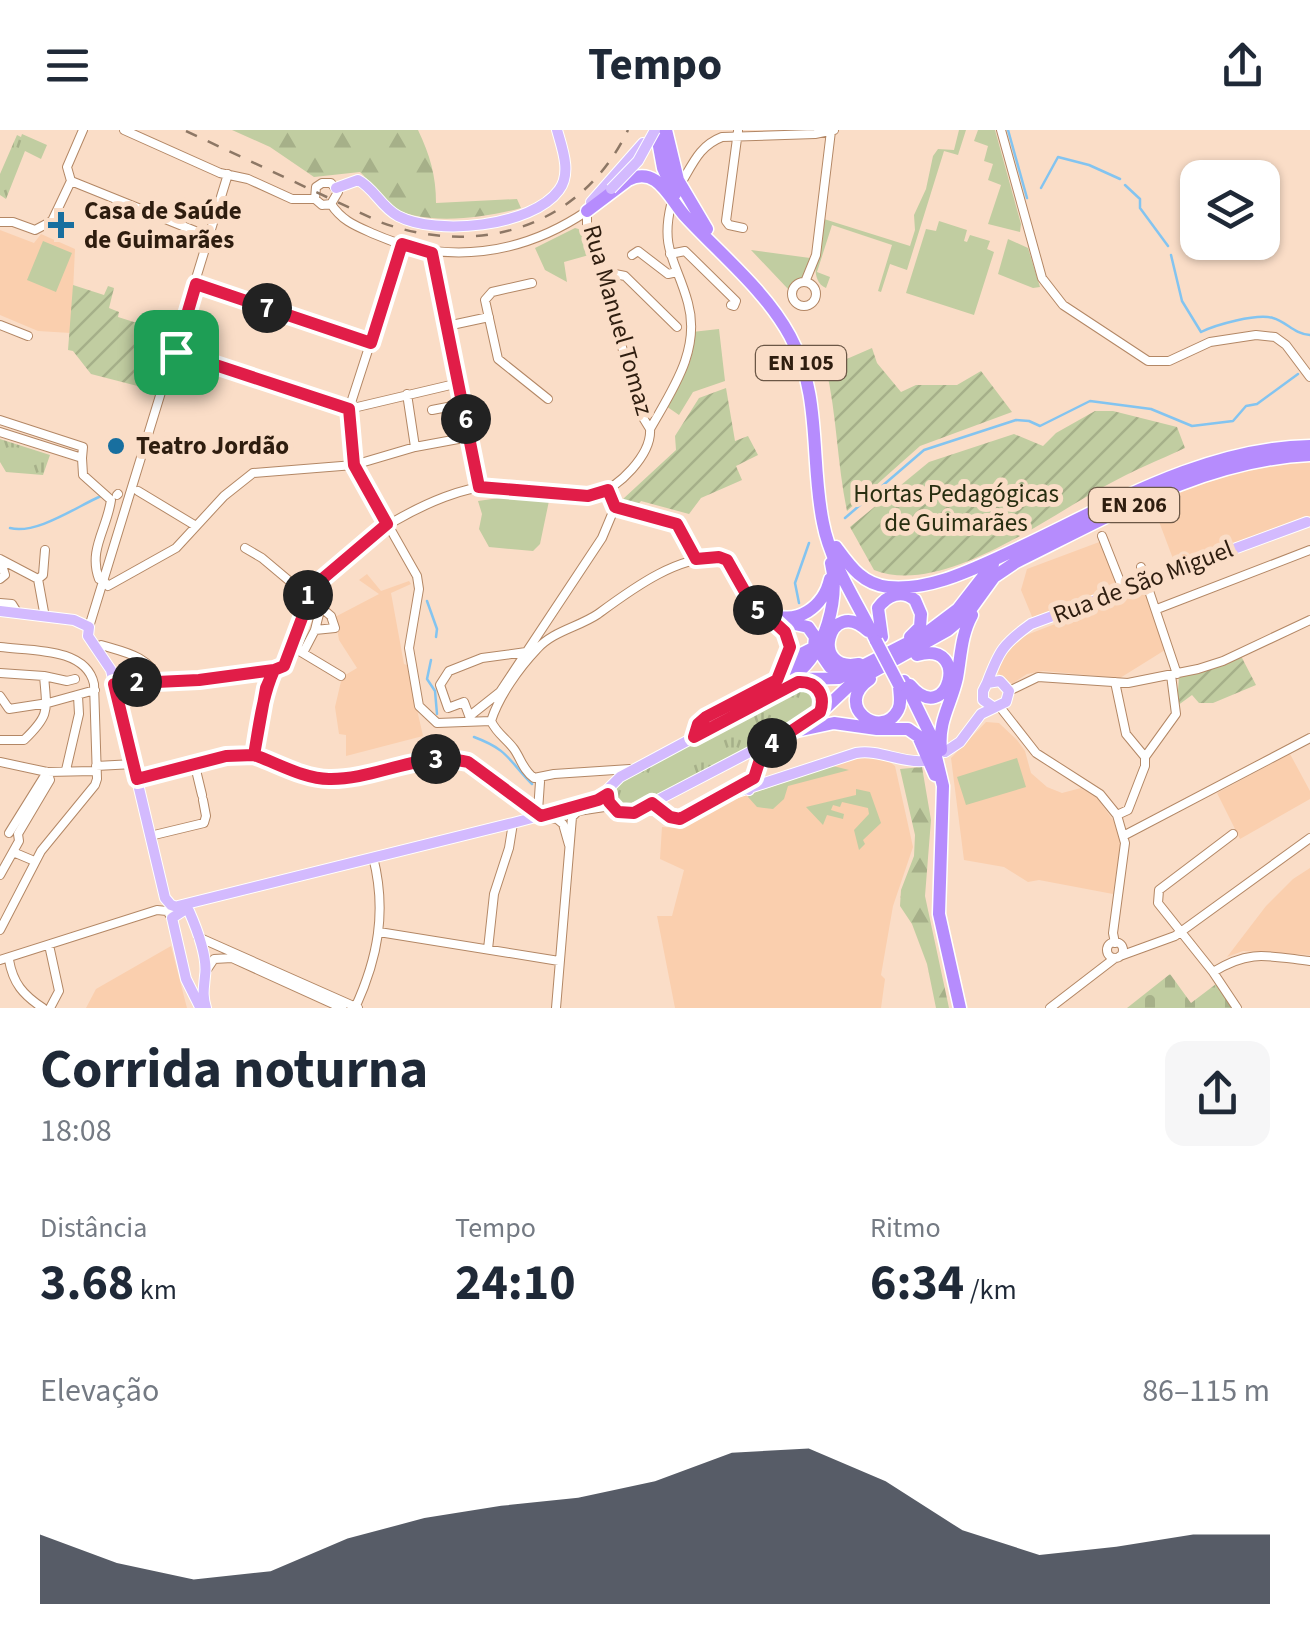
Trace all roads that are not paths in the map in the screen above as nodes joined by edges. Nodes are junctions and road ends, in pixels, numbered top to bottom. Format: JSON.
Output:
{"nodes":[{"id":1,"x":83,"y":130,"type":"edge"},
{"id":2,"x":124,"y":130,"type":"edge"},
{"id":3,"x":558,"y":130,"type":"edge"},
{"id":4,"x":666,"y":130,"type":"edge"},
{"id":5,"x":1001,"y":130,"type":"edge"},
{"id":6,"x":828,"y":131,"type":"edge"},
{"id":7,"x":650,"y":132,"type":"edge"},
{"id":8,"x":738,"y":132,"type":"edge"},
{"id":9,"x":228,"y":174,"type":"junction"},
{"id":10,"x":72,"y":180,"type":"junction"},
{"id":11,"x":683,"y":180,"type":"dead end"},
{"id":12,"x":336,"y":188,"type":"junction"},
{"id":13,"x":316,"y":199,"type":"junction"},
{"id":14,"x":331,"y":204,"type":"junction"},
{"id":15,"x":671,"y":204,"type":"dead end"},
{"id":16,"x":586,"y":211,"type":"junction"},
{"id":17,"x":690,"y":214,"type":"junction"},
{"id":18,"x":0,"y":222,"type":"edge"},
{"id":19,"x":743,"y":228,"type":"dead end"},
{"id":20,"x":210,"y":236,"type":"junction"},
{"id":21,"x":402,"y":244,"type":"junction"},
{"id":22,"x":432,"y":253,"type":"junction"},
{"id":23,"x":670,"y":254,"type":"junction"},
{"id":24,"x":632,"y":255,"type":"dead end"},
{"id":25,"x":676,"y":272,"type":"junction"},
{"id":26,"x":602,"y":278,"type":"junction"},
{"id":27,"x":809,"y":281,"type":"dead end"},
{"id":28,"x":532,"y":283,"type":"dead end"},
{"id":29,"x":196,"y":284,"type":"junction"},
{"id":30,"x":731,"y":305,"type":"dead end"},
{"id":31,"x":489,"y":317,"type":"junction"},
{"id":32,"x":691,"y":318,"type":"junction"},
{"id":33,"x":447,"y":326,"type":"junction"},
{"id":34,"x":677,"y":327,"type":"junction"},
{"id":35,"x":1,"y":328,"type":"edge"},
{"id":36,"x":28,"y":336,"type":"dead end"},
{"id":37,"x":690,"y":337,"type":"junction"},
{"id":38,"x":371,"y":343,"type":"junction"},
{"id":39,"x":176,"y":352,"type":"junction"},
{"id":40,"x":1310,"y":377,"type":"edge"},
{"id":41,"x":458,"y":383,"type":"junction"},
{"id":42,"x":406,"y":394,"type":"junction"},
{"id":43,"x":548,"y":399,"type":"dead end"},
{"id":44,"x":463,"y":404,"type":"junction"},
{"id":45,"x":349,"y":409,"type":"junction"},
{"id":46,"x":432,"y":410,"type":"dead end"},
{"id":47,"x":0,"y":420,"type":"edge"},
{"id":48,"x":650,"y":429,"type":"junction"},
{"id":49,"x":0,"y":432,"type":"edge"},
{"id":50,"x":469,"y":437,"type":"junction"},
{"id":51,"x":1310,"y":446,"type":"edge"},
{"id":52,"x":415,"y":447,"type":"junction"},
{"id":53,"x":1310,"y":455,"type":"edge"},
{"id":54,"x":82,"y":458,"type":"junction"},
{"id":55,"x":354,"y":465,"type":"junction"},
{"id":56,"x":479,"y":487,"type":"junction"},
{"id":57,"x":608,"y":490,"type":"junction"},
{"id":58,"x":138,"y":491,"type":"dead end"},
{"id":59,"x":615,"y":507,"type":"junction"},
{"id":60,"x":1309,"y":521,"type":"edge"},
{"id":61,"x":387,"y":524,"type":"junction"},
{"id":62,"x":196,"y":526,"type":"junction"},
{"id":63,"x":1102,"y":536,"type":"dead end"},
{"id":64,"x":245,"y":548,"type":"dead end"},
{"id":65,"x":1021,"y":548,"type":"junction"},
{"id":66,"x":831,"y":549,"type":"junction"},
{"id":67,"x":45,"y":550,"type":"dead end"},
{"id":68,"x":1310,"y":550,"type":"edge"},
{"id":69,"x":0,"y":559,"type":"edge"},
{"id":70,"x":696,"y":559,"type":"junction"},
{"id":71,"x":1141,"y":566,"type":"dead end"},
{"id":72,"x":38,"y":579,"type":"junction"},
{"id":73,"x":0,"y":580,"type":"edge"},
{"id":74,"x":1147,"y":580,"type":"junction"},
{"id":75,"x":104,"y":581,"type":"junction"},
{"id":76,"x":1123,"y":589,"type":"junction"},
{"id":77,"x":306,"y":598,"type":"junction"},
{"id":78,"x":749,"y":599,"type":"junction"},
{"id":79,"x":978,"y":599,"type":"junction"},
{"id":80,"x":0,"y":603,"type":"edge"},
{"id":81,"x":321,"y":606,"type":"junction"},
{"id":82,"x":1156,"y":609,"type":"junction"},
{"id":83,"x":0,"y":610,"type":"edge"},
{"id":84,"x":17,"y":612,"type":"junction"},
{"id":85,"x":44,"y":612,"type":"dead end"},
{"id":86,"x":760,"y":612,"type":"junction"},
{"id":87,"x":1310,"y":620,"type":"edge"},
{"id":88,"x":89,"y":627,"type":"junction"},
{"id":89,"x":316,"y":630,"type":"junction"},
{"id":90,"x":879,"y":639,"type":"junction"},
{"id":91,"x":291,"y":646,"type":"junction"},
{"id":92,"x":0,"y":647,"type":"edge"},
{"id":93,"x":97,"y":648,"type":"junction"},
{"id":94,"x":303,"y":652,"type":"junction"},
{"id":95,"x":526,"y":652,"type":"junction"},
{"id":96,"x":899,"y":653,"type":"junction"},
{"id":97,"x":106,"y":660,"type":"junction"},
{"id":98,"x":866,"y":666,"type":"junction"},
{"id":99,"x":274,"y":670,"type":"junction"},
{"id":100,"x":801,"y":670,"type":"junction"},
{"id":101,"x":89,"y":671,"type":"junction"},
{"id":102,"x":2,"y":673,"type":"edge"},
{"id":103,"x":1174,"y":674,"type":"junction"},
{"id":104,"x":44,"y":676,"type":"junction"},
{"id":105,"x":341,"y":676,"type":"dead end"},
{"id":106,"x":777,"y":680,"type":"junction"},
{"id":107,"x":159,"y":681,"type":"junction"},
{"id":108,"x":993,"y":682,"type":"junction"},
{"id":109,"x":1115,"y":682,"type":"junction"},
{"id":110,"x":902,"y":683,"type":"junction"},
{"id":111,"x":114,"y":684,"type":"junction"},
{"id":112,"x":793,"y":684,"type":"junction"},
{"id":113,"x":78,"y":687,"type":"junction"},
{"id":114,"x":94,"y":690,"type":"junction"},
{"id":115,"x":1009,"y":691,"type":"junction"},
{"id":116,"x":982,"y":695,"type":"junction"},
{"id":117,"x":0,"y":697,"type":"edge"},
{"id":118,"x":46,"y":704,"type":"junction"},
{"id":119,"x":750,"y":706,"type":"junction"},
{"id":120,"x":996,"y":707,"type":"junction"},
{"id":121,"x":9,"y":709,"type":"junction"},
{"id":122,"x":815,"y":718,"type":"junction"},
{"id":123,"x":0,"y":719,"type":"edge"},
{"id":124,"x":470,"y":719,"type":"junction"},
{"id":125,"x":491,"y":721,"type":"junction"},
{"id":126,"x":971,"y":725,"type":"junction"},
{"id":127,"x":792,"y":732,"type":"junction"},
{"id":128,"x":694,"y":737,"type":"junction"},
{"id":129,"x":1310,"y":738,"type":"edge"},
{"id":130,"x":777,"y":739,"type":"junction"},
{"id":131,"x":0,"y":740,"type":"edge"},
{"id":132,"x":945,"y":752,"type":"dead end"},
{"id":133,"x":254,"y":755,"type":"junction"},
{"id":134,"x":1145,"y":756,"type":"junction"},
{"id":135,"x":0,"y":761,"type":"edge"},
{"id":136,"x":923,"y":761,"type":"dead end"},
{"id":137,"x":134,"y":764,"type":"junction"},
{"id":138,"x":196,"y":766,"type":"junction"},
{"id":139,"x":758,"y":766,"type":"junction"},
{"id":140,"x":95,"y":768,"type":"junction"},
{"id":141,"x":633,"y":769,"type":"junction"},
{"id":142,"x":66,"y":770,"type":"junction"},
{"id":143,"x":47,"y":772,"type":"junction"},
{"id":144,"x":596,"y":773,"type":"junction"},
{"id":145,"x":938,"y":774,"type":"junction"},
{"id":146,"x":781,"y":778,"type":"junction"},
{"id":147,"x":137,"y":779,"type":"junction"},
{"id":148,"x":540,"y":782,"type":"dead end"},
{"id":149,"x":752,"y":784,"type":"junction"},
{"id":150,"x":608,"y":794,"type":"junction"},
{"id":151,"x":652,"y":803,"type":"junction"},
{"id":152,"x":611,"y":806,"type":"junction"},
{"id":153,"x":540,"y":813,"type":"junction"},
{"id":154,"x":1117,"y":815,"type":"junction"},
{"id":155,"x":512,"y":823,"type":"junction"},
{"id":156,"x":9,"y":833,"type":"edge"},
{"id":157,"x":1233,"y":834,"type":"dead end"},
{"id":158,"x":1125,"y":835,"type":"junction"},
{"id":159,"x":150,"y":836,"type":"junction"},
{"id":160,"x":1310,"y":838,"type":"edge"},
{"id":161,"x":569,"y":845,"type":"junction"},
{"id":162,"x":13,"y":852,"type":"junction"},
{"id":163,"x":373,"y":858,"type":"junction"},
{"id":164,"x":32,"y":860,"type":"dead end"},
{"id":165,"x":0,"y":875,"type":"edge"},
{"id":166,"x":186,"y":906,"type":"junction"},
{"id":167,"x":172,"y":918,"type":"junction"},
{"id":168,"x":0,"y":930,"type":"edge"},
{"id":169,"x":1181,"y":931,"type":"junction"},
{"id":170,"x":379,"y":932,"type":"junction"},
{"id":171,"x":197,"y":936,"type":"junction"},
{"id":172,"x":49,"y":944,"type":"junction"},
{"id":173,"x":488,"y":949,"type":"junction"},
{"id":174,"x":1118,"y":950,"type":"junction"},
{"id":175,"x":4,"y":960,"type":"edge"},
{"id":176,"x":559,"y":960,"type":"junction"},
{"id":177,"x":1310,"y":960,"type":"edge"},
{"id":178,"x":1102,"y":968,"type":"junction"},
{"id":179,"x":206,"y":971,"type":"junction"},
{"id":180,"x":1213,"y":972,"type":"junction"},
{"id":181,"x":196,"y":984,"type":"junction"},
{"id":182,"x":46,"y":1008,"type":"edge"},
{"id":183,"x":202,"y":1008,"type":"edge"},
{"id":184,"x":342,"y":1008,"type":"edge"},
{"id":185,"x":356,"y":1008,"type":"edge"},
{"id":186,"x":556,"y":1008,"type":"edge"},
{"id":187,"x":957,"y":1008,"type":"edge"},
{"id":188,"x":1050,"y":1008,"type":"edge"},
{"id":189,"x":1237,"y":1008,"type":"edge"}],
"edges":[{"from":1,"to":10,"type":"street"},
{"from":2,"to":9,"type":"street"},
{"from":3,"to":12,"type":"main road"},
{"from":4,"to":17,"type":"highway","number":"EN 105"},
{"from":5,"to":40,"type":"street"},
{"from":6,"to":8,"type":"street"},
{"from":6,"to":27,"type":"street"},
{"from":7,"to":16,"type":"main road"},
{"from":7,"to":16,"type":"main road","bridge":true},
{"from":7,"to":17,"type":"highway","number":"EN 105"},
{"from":7,"to":17,"type":"main road","bridge":true},
{"from":8,"to":11,"type":"street"},
{"from":8,"to":19,"type":"street"},
{"from":9,"to":13,"type":"street"},
{"from":9,"to":20,"type":"street"},
{"from":10,"to":18,"type":"street"},
{"from":10,"to":20,"type":"street"},
{"from":12,"to":13,"type":"street"},
{"from":12,"to":14,"type":"street"},
{"from":13,"to":14,"type":"street"},
{"from":14,"to":21,"type":"street"},
{"from":15,"to":23,"type":"street"},
{"from":16,"to":17,"type":"highway"},
{"from":16,"to":22,"type":"street"},
{"from":16,"to":26,"type":"street","name":"Rua Manuel Tomaz"},
{"from":17,"to":66,"type":"highway","number":"EN 105"},
{"from":20,"to":29,"type":"street"},
{"from":21,"to":22,"type":"street"},
{"from":21,"to":38,"type":"street"},
{"from":22,"to":33,"type":"street"},
{"from":23,"to":25,"type":"street"},
{"from":23,"to":30,"type":"street"},
{"from":24,"to":25,"type":"street"},
{"from":25,"to":32,"type":"street"},
{"from":26,"to":34,"type":"street"},
{"from":26,"to":48,"type":"street","name":"Rua Manuel Tomaz"},
{"from":28,"to":31,"type":"street"},
{"from":29,"to":38,"type":"street"},
{"from":29,"to":39,"type":"street"},
{"from":31,"to":33,"type":"street"},
{"from":31,"to":43,"type":"street"},
{"from":32,"to":34,"type":"street"},
{"from":32,"to":37,"type":"street"},
{"from":33,"to":41,"type":"street"},
{"from":34,"to":37,"type":"street"},
{"from":35,"to":36,"type":"street"},
{"from":37,"to":48,"type":"street"},
{"from":38,"to":45,"type":"street"},
{"from":39,"to":45,"type":"street"},
{"from":39,"to":75,"type":"street"},
{"from":41,"to":42,"type":"street"},
{"from":41,"to":44,"type":"street"},
{"from":42,"to":45,"type":"street"},
{"from":42,"to":52,"type":"street"},
{"from":44,"to":46,"type":"street"},
{"from":44,"to":50,"type":"street"},
{"from":45,"to":55,"type":"street"},
{"from":47,"to":54,"type":"street"},
{"from":48,"to":57,"type":"street"},
{"from":49,"to":54,"type":"street"},
{"from":50,"to":52,"type":"street"},
{"from":50,"to":56,"type":"street"},
{"from":51,"to":65,"type":"highway","number":"EN 206"},
{"from":52,"to":55,"type":"street"},
{"from":53,"to":79,"type":"highway","number":"EN 206"},
{"from":54,"to":75,"type":"street"},
{"from":55,"to":61,"type":"street"},
{"from":55,"to":62,"type":"street"},
{"from":56,"to":57,"type":"street"},
{"from":56,"to":61,"type":"street"},
{"from":57,"to":59,"type":"street"},
{"from":58,"to":62,"type":"street"},
{"from":59,"to":70,"type":"street"},
{"from":59,"to":95,"type":"street"},
{"from":60,"to":74,"type":"main road","name":"Rua de São Miguel"},
{"from":61,"to":77,"type":"street"},
{"from":61,"to":124,"type":"street"},
{"from":62,"to":75,"type":"street"},
{"from":63,"to":76,"type":"street"},
{"from":64,"to":77,"type":"street"},
{"from":65,"to":66,"type":"highway"},
{"from":65,"to":96,"type":"highway","number":"EN 206"},
{"from":66,"to":78,"type":"highway"},
{"from":66,"to":90,"type":"highway","number":"EN 105"},
{"from":66,"to":100,"type":"highway"},
{"from":67,"to":72,"type":"street"},
{"from":68,"to":82,"type":"street"},
{"from":69,"to":72,"type":"street"},
{"from":69,"to":73,"type":"street"},
{"from":70,"to":78,"type":"street"},
{"from":70,"to":125,"type":"street"},
{"from":71,"to":74,"type":"street"},
{"from":72,"to":85,"type":"street"},
{"from":74,"to":76,"type":"main road","name":"Rua de São Miguel"},
{"from":74,"to":82,"type":"street"},
{"from":75,"to":88,"type":"street"},
{"from":76,"to":108,"type":"main road","name":"Rua de São Miguel"},
{"from":77,"to":81,"type":"street"},
{"from":77,"to":91,"type":"street"},
{"from":78,"to":86,"type":"street"},
{"from":79,"to":96,"type":"highway","number":"EN 206"},
{"from":79,"to":145,"type":"highway"},
{"from":80,"to":84,"type":"street"},
{"from":81,"to":89,"type":"street"},
{"from":81,"to":89,"type":"street"},
{"from":82,"to":103,"type":"street"},
{"from":83,"to":84,"type":"main road"},
{"from":84,"to":88,"type":"main road"},
{"from":86,"to":100,"type":"highway"},
{"from":86,"to":106,"type":"street"},
{"from":87,"to":103,"type":"street"},
{"from":88,"to":93,"type":"main road"},
{"from":89,"to":94,"type":"street"},
{"from":90,"to":96,"type":"highway"},
{"from":90,"to":98,"type":"highway"},
{"from":90,"to":110,"type":"highway","number":"EN 105","bridge":true},
{"from":91,"to":94,"type":"street"},
{"from":91,"to":99,"type":"street"},
{"from":92,"to":101,"type":"street"},
{"from":93,"to":97,"type":"main road"},
{"from":93,"to":107,"type":"street"},
{"from":94,"to":105,"type":"street"},
{"from":95,"to":124,"type":"street"},
{"from":95,"to":124,"type":"street"},
{"from":96,"to":98,"type":"highway","number":"EN 206"},
{"from":96,"to":110,"type":"highway"},
{"from":97,"to":101,"type":"street"},
{"from":97,"to":111,"type":"main road"},
{"from":98,"to":106,"type":"highway"},
{"from":98,"to":110,"type":"highway"},
{"from":98,"to":112,"type":"highway","number":"EN 206"},
{"from":98,"to":122,"type":"highway","number":"EN 206"},
{"from":99,"to":107,"type":"street"},
{"from":99,"to":133,"type":"street"},
{"from":100,"to":119,"type":"highway"},
{"from":101,"to":114,"type":"street"},
{"from":102,"to":104,"type":"street"},
{"from":102,"to":117,"type":"street"},
{"from":103,"to":109,"type":"street"},
{"from":103,"to":134,"type":"street"},
{"from":104,"to":113,"type":"street"},
{"from":104,"to":118,"type":"street"},
{"from":106,"to":128,"type":"street"},
{"from":107,"to":111,"type":"street"},
{"from":108,"to":115,"type":"main road"},
{"from":108,"to":116,"type":"main road"},
{"from":109,"to":115,"type":"street"},
{"from":109,"to":134,"type":"street"},
{"from":110,"to":145,"type":"highway","number":"EN 105"},
{"from":111,"to":137,"type":"main road"},
{"from":112,"to":119,"type":"main road"},
{"from":112,"to":122,"type":"main road"},
{"from":113,"to":114,"type":"street"},
{"from":113,"to":118,"type":"street"},
{"from":113,"to":142,"type":"street"},
{"from":114,"to":140,"type":"street"},
{"from":115,"to":120,"type":"main road"},
{"from":116,"to":120,"type":"main road"},
{"from":116,"to":126,"type":"main road"},
{"from":117,"to":121,"type":"street"},
{"from":118,"to":121,"type":"street"},
{"from":118,"to":131,"type":"street"},
{"from":119,"to":128,"type":"main road"},
{"from":120,"to":126,"type":"main road"},
{"from":120,"to":154,"type":"street"},
{"from":121,"to":123,"type":"street"},
{"from":122,"to":127,"type":"main road"},
{"from":124,"to":125,"type":"street"},
{"from":125,"to":144,"type":"street"},
{"from":126,"to":132,"type":"main road"},
{"from":127,"to":130,"type":"main road"},
{"from":127,"to":145,"type":"highway"},
{"from":128,"to":141,"type":"main road"},
{"from":129,"to":158,"type":"street"},
{"from":130,"to":139,"type":"main road"},
{"from":130,"to":151,"type":"main road"},
{"from":133,"to":138,"type":"street"},
{"from":133,"to":153,"type":"street"},
{"from":134,"to":154,"type":"street"},
{"from":135,"to":143,"type":"street"},
{"from":136,"to":146,"type":"main road"},
{"from":137,"to":140,"type":"street"},
{"from":137,"to":147,"type":"main road"},
{"from":138,"to":147,"type":"street"},
{"from":138,"to":159,"type":"street"},
{"from":139,"to":146,"type":"main road"},
{"from":139,"to":149,"type":"main road"},
{"from":140,"to":142,"type":"street"},
{"from":140,"to":168,"type":"street"},
{"from":141,"to":144,"type":"street"},
{"from":141,"to":150,"type":"main road"},
{"from":142,"to":143,"type":"street"},
{"from":143,"to":156,"type":"street"},
{"from":144,"to":150,"type":"street"},
{"from":145,"to":187,"type":"highway","number":"EN 105"},
{"from":146,"to":149,"type":"main road"},
{"from":147,"to":159,"type":"main road"},
{"from":148,"to":153,"type":"street"},
{"from":149,"to":151,"type":"main road"},
{"from":150,"to":152,"type":"main road"},
{"from":150,"to":153,"type":"main road"},
{"from":151,"to":152,"type":"main road"},
{"from":152,"to":161,"type":"street"},
{"from":153,"to":155,"type":"main road"},
{"from":153,"to":161,"type":"street"},
{"from":154,"to":158,"type":"street"},
{"from":155,"to":163,"type":"main road"},
{"from":155,"to":173,"type":"street"},
{"from":156,"to":162,"type":"street"},
{"from":157,"to":169,"type":"street"},
{"from":158,"to":174,"type":"street"},
{"from":159,"to":166,"type":"main road"},
{"from":160,"to":169,"type":"street"},
{"from":161,"to":176,"type":"street"},
{"from":162,"to":164,"type":"street"},
{"from":162,"to":165,"type":"street"},
{"from":163,"to":166,"type":"main road"},
{"from":163,"to":170,"type":"street"},
{"from":166,"to":167,"type":"main road"},
{"from":166,"to":171,"type":"main road"},
{"from":167,"to":172,"type":"street"},
{"from":167,"to":181,"type":"main road"},
{"from":169,"to":174,"type":"street"},
{"from":169,"to":180,"type":"street"},
{"from":170,"to":173,"type":"street"},
{"from":170,"to":185,"type":"street"},
{"from":171,"to":179,"type":"main road"},
{"from":171,"to":185,"type":"street"},
{"from":172,"to":175,"type":"street"},
{"from":172,"to":182,"type":"street"},
{"from":173,"to":176,"type":"street"},
{"from":174,"to":178,"type":"street"},
{"from":174,"to":178,"type":"street"},
{"from":175,"to":182,"type":"street"},
{"from":176,"to":186,"type":"street"},
{"from":177,"to":180,"type":"street"},
{"from":178,"to":188,"type":"street"},
{"from":179,"to":181,"type":"main road"},
{"from":179,"to":184,"type":"street"},
{"from":180,"to":189,"type":"street"},
{"from":181,"to":183,"type":"main road"}]}
